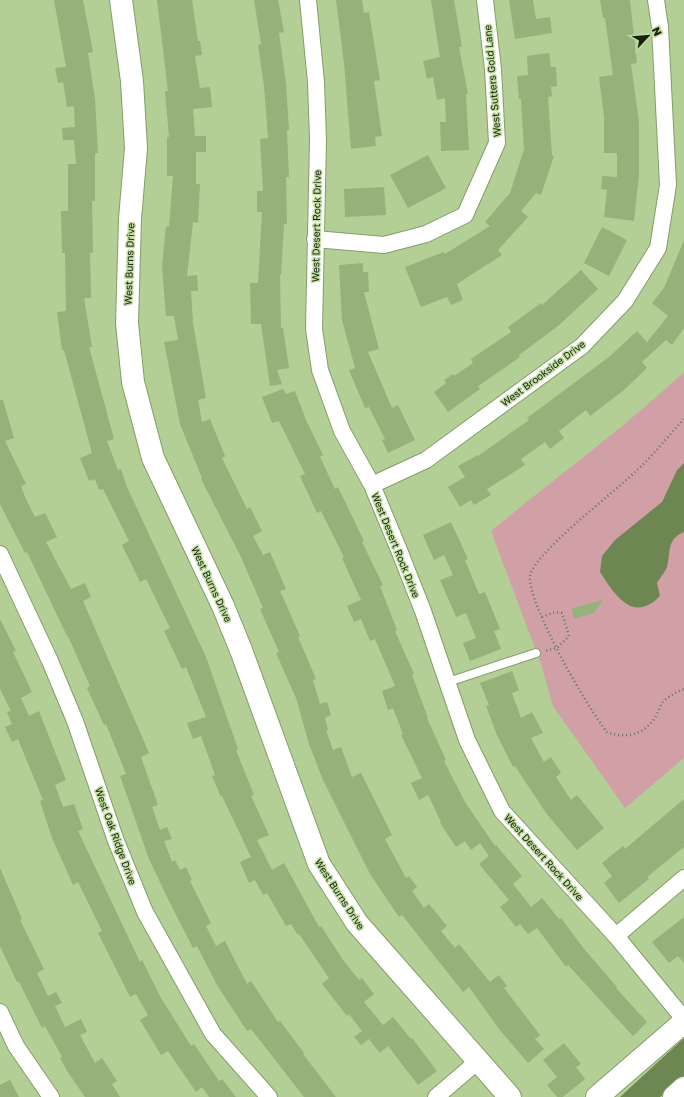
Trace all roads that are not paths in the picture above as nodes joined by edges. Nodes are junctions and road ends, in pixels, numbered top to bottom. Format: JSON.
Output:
{"nodes":[{"id":1,"x":121,"y":0,"type":"edge"},
{"id":2,"x":308,"y":0,"type":"edge"},
{"id":3,"x":485,"y":0,"type":"edge"},
{"id":4,"x":656,"y":0,"type":"edge"},
{"id":5,"x":315,"y":239,"type":"junction"},
{"id":6,"x":372,"y":485,"type":"junction"},
{"id":7,"x":0,"y":554,"type":"edge"},
{"id":8,"x":536,"y":653,"type":"road end"},
{"id":9,"x":448,"y":682,"type":"junction"},
{"id":10,"x":684,"y":878,"type":"edge"},
{"id":11,"x":616,"y":936,"type":"junction"},
{"id":12,"x":0,"y":1012,"type":"edge"},
{"id":13,"x":684,"y":1021,"type":"edge"},
{"id":14,"x":478,"y":1060,"type":"junction"},
{"id":15,"x":684,"y":1088,"type":"edge"},
{"id":16,"x":52,"y":1097,"type":"edge"},
{"id":17,"x":269,"y":1097,"type":"edge"},
{"id":18,"x":436,"y":1097,"type":"edge"},
{"id":19,"x":510,"y":1097,"type":"edge"},
{"id":20,"x":597,"y":1097,"type":"edge"},
{"id":21,"x":674,"y":1097,"type":"edge"}],
"edges":[{"from":1,"to":14,"type":"street","name":"West Burns Drive"},
{"from":2,"to":5,"type":"street","name":"West Desert Rock Drive"},
{"from":3,"to":5,"type":"street","name":"West Sutters Gold Lane"},
{"from":4,"to":6,"type":"street","name":"West Brookside Drive"},
{"from":5,"to":6,"type":"street","name":"West Desert Rock Drive"},
{"from":6,"to":9,"type":"street","name":"West Desert Rock Drive"},
{"from":7,"to":17,"type":"street","name":"West Oak Ridge Drive"},
{"from":8,"to":9,"type":"lane"},
{"from":9,"to":11,"type":"street","name":"West Desert Rock Drive"},
{"from":10,"to":11,"type":"street"},
{"from":11,"to":13,"type":"street","name":"West Desert Rock Drive"},
{"from":12,"to":16,"type":"street"},
{"from":13,"to":20,"type":"street"},
{"from":14,"to":18,"type":"street"},
{"from":14,"to":19,"type":"street","name":"West Burns Drive"},
{"from":15,"to":21,"type":"street"}]}
